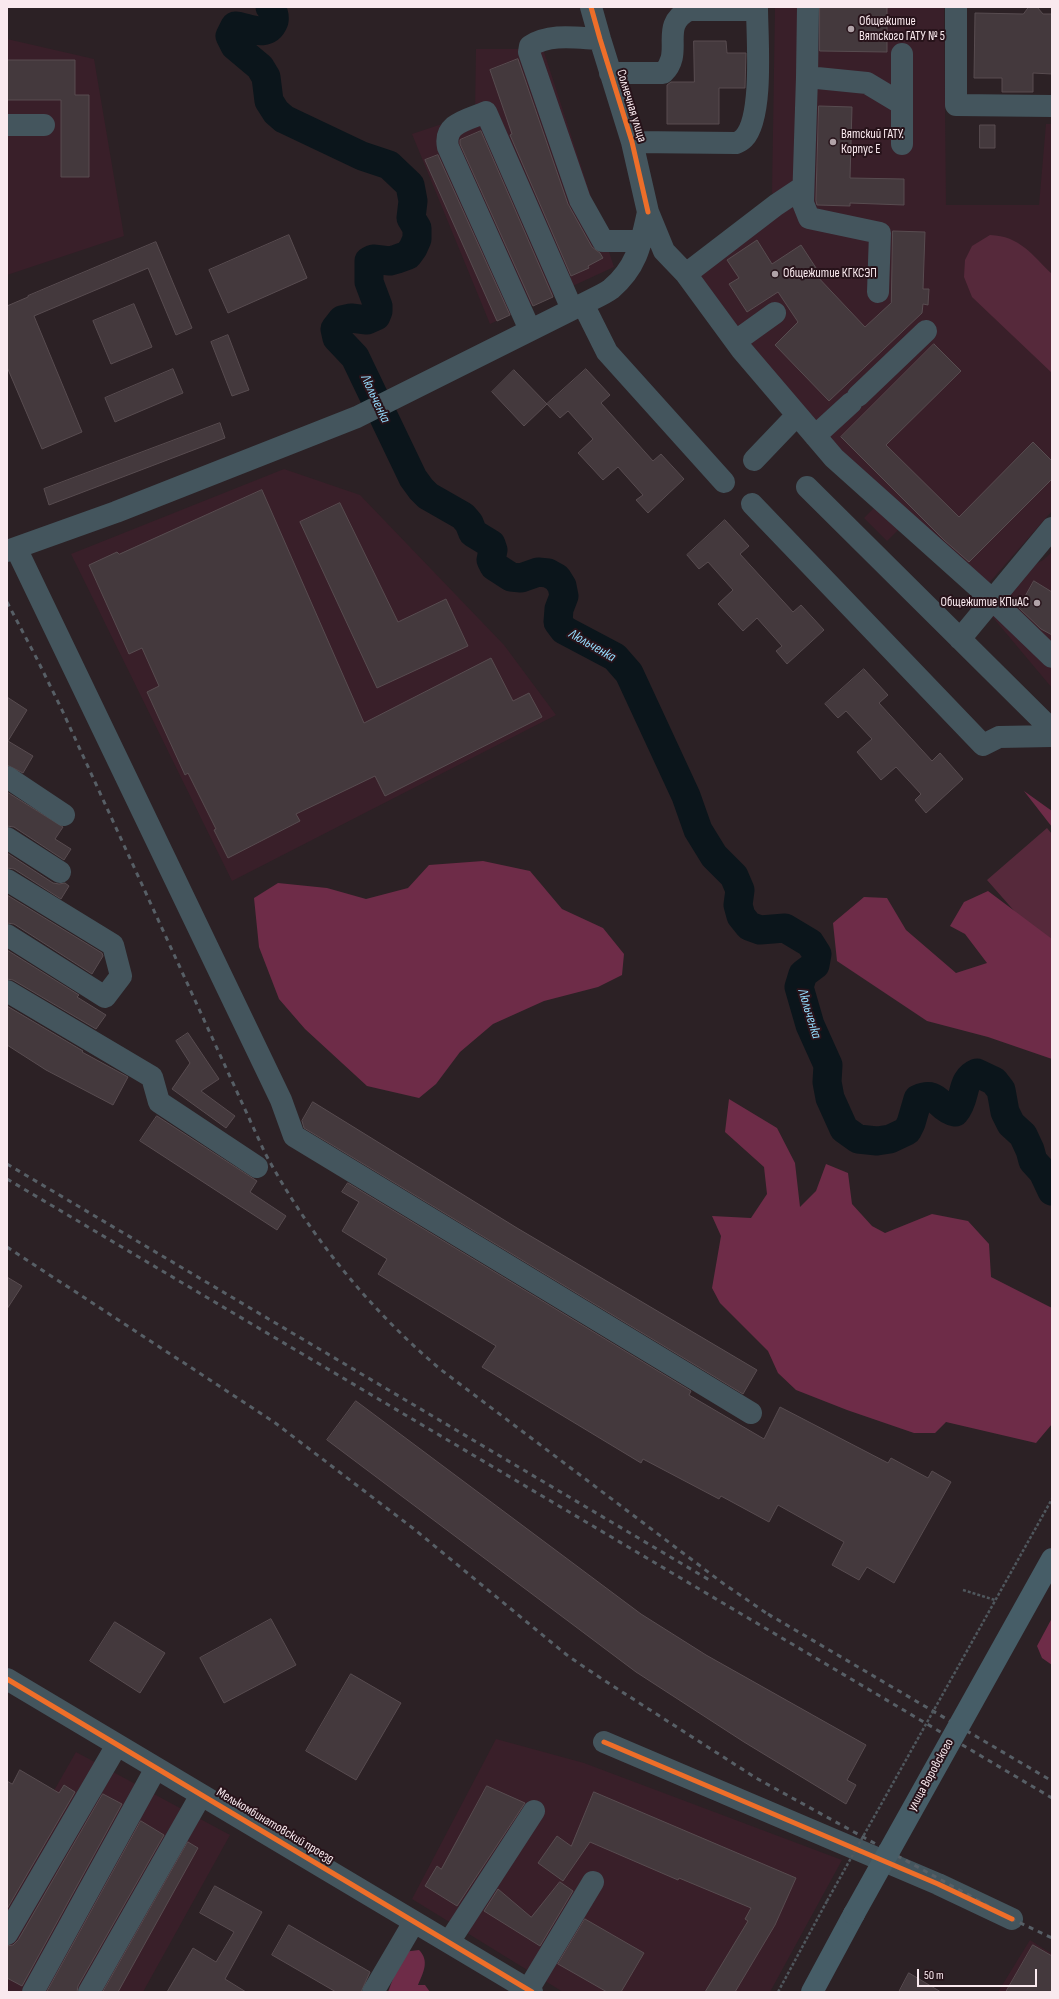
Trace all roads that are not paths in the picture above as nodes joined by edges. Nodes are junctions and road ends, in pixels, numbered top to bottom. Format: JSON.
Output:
{"nodes":[{"id":1,"x":592,"y":7,"type":"edge"},
{"id":2,"x":808,"y":7,"type":"edge"},
{"id":3,"x":956,"y":7,"type":"edge"},
{"id":4,"x":758,"y":8,"type":"edge"},
{"id":5,"x":600,"y":39,"type":"junction"},
{"id":6,"x":902,"y":54,"type":"dead end"},
{"id":7,"x":610,"y":74,"type":"junction"},
{"id":8,"x":807,"y":77,"type":"junction"},
{"id":9,"x":902,"y":104,"type":"junction"},
{"id":10,"x":1052,"y":106,"type":"edge"},
{"id":11,"x":7,"y":125,"type":"edge"},
{"id":12,"x":44,"y":125,"type":"dead end"},
{"id":13,"x":632,"y":142,"type":"junction"},
{"id":14,"x":902,"y":144,"type":"dead end"},
{"id":15,"x":803,"y":187,"type":"junction"},
{"id":16,"x":648,"y":212,"type":"junction"},
{"id":17,"x":642,"y":241,"type":"junction"},
{"id":18,"x":686,"y":274,"type":"junction"},
{"id":19,"x":878,"y":292,"type":"dead end"},
{"id":20,"x":578,"y":306,"type":"junction"},
{"id":21,"x":775,"y":313,"type":"dead end"},
{"id":22,"x":530,"y":330,"type":"junction"},
{"id":23,"x":926,"y":331,"type":"dead end"},
{"id":24,"x":736,"y":342,"type":"junction"},
{"id":25,"x":797,"y":414,"type":"junction"},
{"id":26,"x":815,"y":436,"type":"junction"},
{"id":27,"x":754,"y":460,"type":"dead end"},
{"id":28,"x":724,"y":482,"type":"dead end"},
{"id":29,"x":807,"y":487,"type":"dead end"},
{"id":30,"x":752,"y":504,"type":"dead end"},
{"id":31,"x":1052,"y":528,"type":"edge"},
{"id":32,"x":11,"y":549,"type":"edge"},
{"id":33,"x":992,"y":600,"type":"junction"},
{"id":34,"x":960,"y":639,"type":"junction"},
{"id":35,"x":1052,"y":657,"type":"edge"},
{"id":36,"x":1052,"y":730,"type":"edge"},
{"id":37,"x":1052,"y":736,"type":"edge"},
{"id":38,"x":7,"y":777,"type":"edge"},
{"id":39,"x":64,"y":815,"type":"dead end"},
{"id":40,"x":7,"y":838,"type":"edge"},
{"id":41,"x":60,"y":872,"type":"dead end"},
{"id":42,"x":7,"y":880,"type":"edge"},
{"id":43,"x":7,"y":935,"type":"edge"},
{"id":44,"x":7,"y":991,"type":"edge"},
{"id":45,"x":257,"y":1167,"type":"dead end"},
{"id":46,"x":751,"y":1413,"type":"dead end"},
{"id":47,"x":1052,"y":1559,"type":"edge"},
{"id":48,"x":7,"y":1679,"type":"edge"},
{"id":49,"x":604,"y":1742,"type":"dead end"},
{"id":50,"x":117,"y":1745,"type":"junction"},
{"id":51,"x":156,"y":1768,"type":"junction"},
{"id":52,"x":201,"y":1795,"type":"junction"},
{"id":53,"x":534,"y":1811,"type":"dead end"},
{"id":54,"x":593,"y":1882,"type":"dead end"},
{"id":55,"x":1012,"y":1919,"type":"dead end"},
{"id":56,"x":414,"y":1922,"type":"junction"},
{"id":57,"x":7,"y":1934,"type":"edge"},
{"id":58,"x":449,"y":1942,"type":"junction"},
{"id":59,"x":530,"y":1991,"type":"edge"},
{"id":60,"x":33,"y":1992,"type":"edge"},
{"id":61,"x":89,"y":1992,"type":"edge"},
{"id":62,"x":373,"y":1992,"type":"edge"},
{"id":63,"x":812,"y":1992,"type":"edge"}],
"edges":[{"from":1,"to":5,"type":"street","name":"Солнечная улица"},
{"from":2,"to":8,"type":"street"},
{"from":3,"to":10,"type":"street"},
{"from":4,"to":7,"type":"street"},
{"from":4,"to":13,"type":"street"},
{"from":5,"to":7,"type":"street","name":"Солнечная улица"},
{"from":5,"to":17,"type":"street"},
{"from":6,"to":9,"type":"street"},
{"from":7,"to":13,"type":"street","name":"Солнечная улица"},
{"from":8,"to":9,"type":"street"},
{"from":8,"to":15,"type":"street"},
{"from":9,"to":14,"type":"street"},
{"from":11,"to":12,"type":"street"},
{"from":13,"to":16,"type":"street","name":"Солнечная улица"},
{"from":15,"to":18,"type":"street"},
{"from":15,"to":19,"type":"street"},
{"from":16,"to":17,"type":"street"},
{"from":16,"to":18,"type":"street","name":"Солнечная улица"},
{"from":17,"to":20,"type":"street"},
{"from":18,"to":24,"type":"street","name":"Солнечная улица"},
{"from":20,"to":22,"type":"street"},
{"from":20,"to":22,"type":"street"},
{"from":20,"to":28,"type":"street"},
{"from":21,"to":24,"type":"street"},
{"from":22,"to":32,"type":"street"},
{"from":23,"to":26,"type":"street"},
{"from":24,"to":25,"type":"street","name":"Солнечная улица"},
{"from":25,"to":26,"type":"street","name":"Солнечная улица"},
{"from":25,"to":27,"type":"street"},
{"from":26,"to":33,"type":"street","name":"Солнечная улица"},
{"from":29,"to":34,"type":"street"},
{"from":30,"to":37,"type":"street"},
{"from":31,"to":33,"type":"street"},
{"from":32,"to":46,"type":"street"},
{"from":33,"to":34,"type":"street"},
{"from":33,"to":35,"type":"street","name":"Солнечная улица"},
{"from":34,"to":36,"type":"street"},
{"from":38,"to":39,"type":"street"},
{"from":40,"to":41,"type":"street"},
{"from":42,"to":43,"type":"street"},
{"from":44,"to":45,"type":"street"},
{"from":47,"to":63,"type":"main road","name":"улица Воровского","bridge":true},
{"from":48,"to":50,"type":"street","name":"Мелькомбинатовский проезд"},
{"from":49,"to":55,"type":"street"},
{"from":50,"to":51,"type":"street","name":"Мелькомбинатовский проезд"},
{"from":50,"to":57,"type":"street"},
{"from":51,"to":52,"type":"street","name":"Мелькомбинатовский проезд"},
{"from":51,"to":60,"type":"street"},
{"from":52,"to":56,"type":"street","name":"Мелькомбинатовский проезд"},
{"from":52,"to":61,"type":"street"},
{"from":53,"to":58,"type":"street"},
{"from":54,"to":59,"type":"street"},
{"from":56,"to":58,"type":"street","name":"Мелькомбинатовский проезд"},
{"from":56,"to":62,"type":"street"},
{"from":58,"to":59,"type":"street","name":"Мелькомбинатовский проезд"}]}
